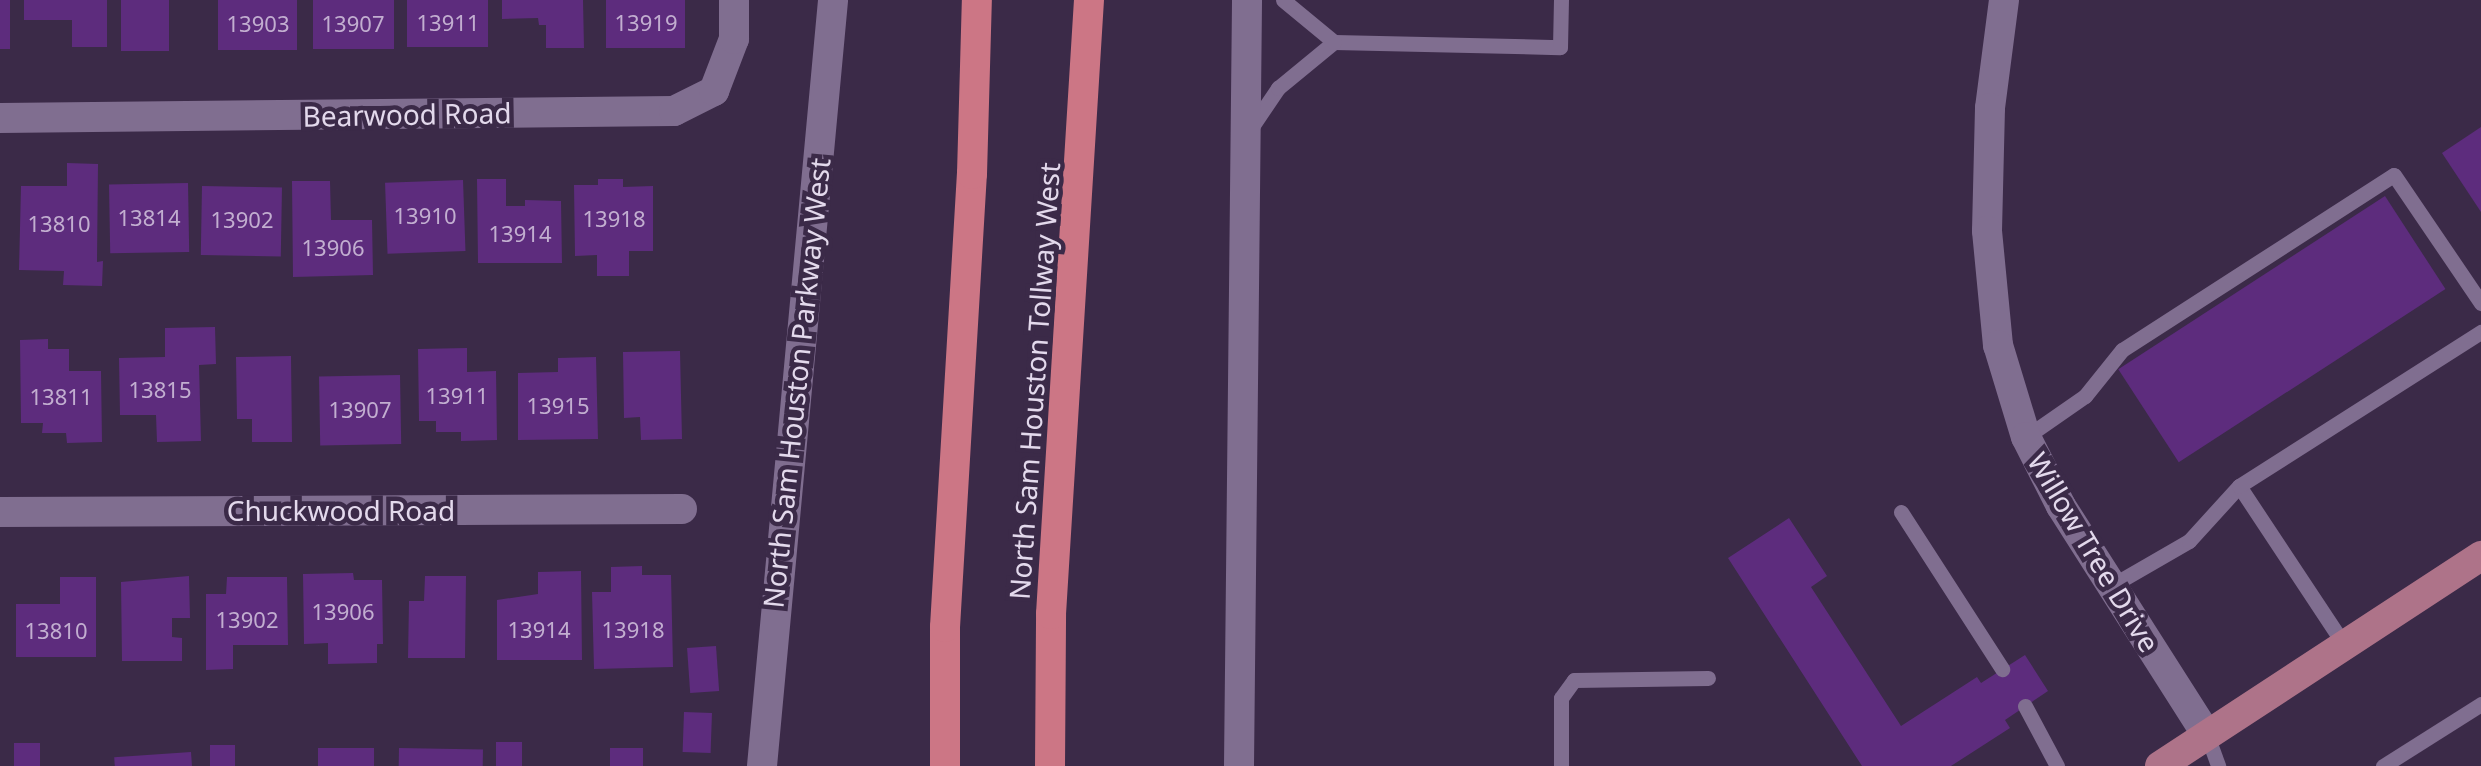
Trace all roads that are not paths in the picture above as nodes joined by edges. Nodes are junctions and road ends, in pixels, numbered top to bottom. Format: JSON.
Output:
{"nodes":[{"id":1,"x":734,"y":0,"type":"edge"},
{"id":2,"x":833,"y":0,"type":"edge"},
{"id":3,"x":977,"y":0,"type":"edge"},
{"id":4,"x":1089,"y":0,"type":"edge"},
{"id":5,"x":1247,"y":0,"type":"edge"},
{"id":6,"x":1282,"y":0,"type":"edge"},
{"id":7,"x":1561,"y":0,"type":"edge"},
{"id":8,"x":2004,"y":0,"type":"edge"},
{"id":9,"x":1334,"y":42,"type":"junction"},
{"id":10,"x":0,"y":118,"type":"edge"},
{"id":11,"x":1246,"y":142,"type":"junction"},
{"id":12,"x":2481,"y":303,"type":"edge"},
{"id":13,"x":2481,"y":332,"type":"edge"},
{"id":14,"x":2026,"y":436,"type":"junction"},
{"id":15,"x":2239,"y":486,"type":"junction"},
{"id":16,"x":682,"y":509,"type":"dead end"},
{"id":17,"x":0,"y":512,"type":"edge"},
{"id":18,"x":1900,"y":512,"type":"dead end"},
{"id":19,"x":2481,"y":556,"type":"edge"},
{"id":20,"x":2111,"y":586,"type":"junction"},
{"id":21,"x":2345,"y":646,"type":"junction"},
{"id":22,"x":2002,"y":669,"type":"dead end"},
{"id":23,"x":1708,"y":678,"type":"dead end"},
{"id":24,"x":2481,"y":704,"type":"edge"},
{"id":25,"x":2025,"y":706,"type":"dead end"},
{"id":26,"x":2206,"y":735,"type":"junction"},
{"id":27,"x":762,"y":766,"type":"edge"},
{"id":28,"x":944,"y":766,"type":"edge"},
{"id":29,"x":1050,"y":766,"type":"edge"},
{"id":30,"x":1239,"y":766,"type":"edge"},
{"id":31,"x":1561,"y":766,"type":"edge"},
{"id":32,"x":2057,"y":766,"type":"edge"},
{"id":33,"x":2160,"y":766,"type":"edge"},
{"id":34,"x":2218,"y":766,"type":"edge"},
{"id":35,"x":2383,"y":766,"type":"edge"}],
"edges":[{"from":1,"to":10,"type":"street","name":"Bearwood Road"},
{"from":2,"to":27,"type":"street","name":"North Sam Houston Parkway West"},
{"from":3,"to":28,"type":"highway"},
{"from":4,"to":29,"type":"highway","name":"North Sam Houston Tollway West"},
{"from":5,"to":11,"type":"street"},
{"from":6,"to":9,"type":"lane"},
{"from":7,"to":9,"type":"lane"},
{"from":8,"to":14,"type":"street","name":"Willow Tree Drive"},
{"from":9,"to":11,"type":"lane"},
{"from":11,"to":30,"type":"street"},
{"from":12,"to":14,"type":"lane"},
{"from":13,"to":15,"type":"lane"},
{"from":14,"to":20,"type":"street","name":"Willow Tree Drive"},
{"from":15,"to":20,"type":"lane"},
{"from":15,"to":21,"type":"lane"},
{"from":16,"to":17,"type":"street","name":"Chuckwood Road"},
{"from":18,"to":22,"type":"lane"},
{"from":19,"to":21,"type":"main road"},
{"from":20,"to":26,"type":"street","name":"Willow Tree Drive"},
{"from":21,"to":26,"type":"main road"},
{"from":23,"to":31,"type":"lane"},
{"from":24,"to":35,"type":"lane"},
{"from":25,"to":32,"type":"lane"},
{"from":26,"to":33,"type":"main road"},
{"from":26,"to":34,"type":"lane"}]}
